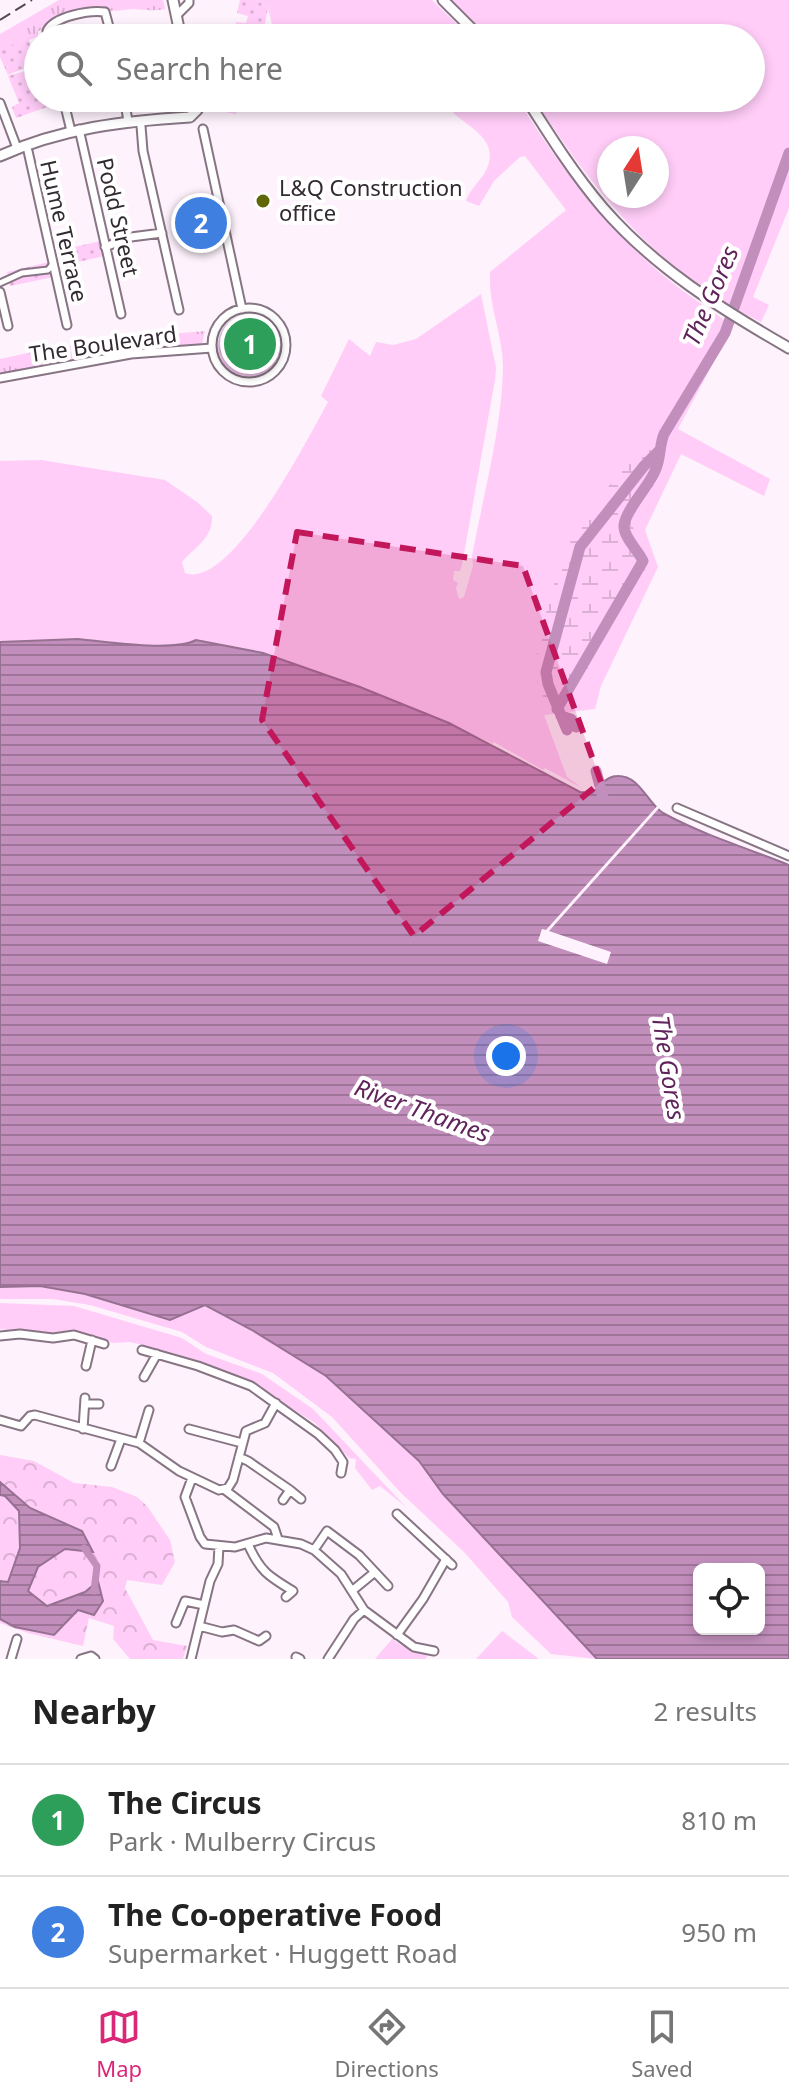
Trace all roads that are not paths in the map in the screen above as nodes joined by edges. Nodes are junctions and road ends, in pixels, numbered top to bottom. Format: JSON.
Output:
{"nodes":[{"id":1,"x":173,"y":0,"type":"edge"},
{"id":2,"x":189,"y":0,"type":"edge"},
{"id":3,"x":443,"y":0,"type":"edge"},
{"id":4,"x":176,"y":16,"type":"junction"},
{"id":5,"x":52,"y":24,"type":"edge"},
{"id":6,"x":109,"y":24,"type":"edge"},
{"id":7,"x":178,"y":24,"type":"edge"},
{"id":8,"x":467,"y":24,"type":"edge"},
{"id":9,"x":0,"y":103,"type":"edge"},
{"id":10,"x":68,"y":112,"type":"edge"},
{"id":11,"x":126,"y":112,"type":"edge"},
{"id":12,"x":196,"y":112,"type":"edge"},
{"id":13,"x":535,"y":112,"type":"edge"},
{"id":14,"x":127,"y":118,"type":"junction"},
{"id":15,"x":140,"y":123,"type":"junction"},
{"id":16,"x":73,"y":128,"type":"junction"},
{"id":17,"x":203,"y":129,"type":"dead end"},
{"id":18,"x":22,"y":147,"type":"junction"},
{"id":19,"x":0,"y":156,"type":"edge"},
{"id":20,"x":162,"y":233,"type":"junction"},
{"id":21,"x":105,"y":247,"type":"junction"},
{"id":22,"x":54,"y":264,"type":"junction"},
{"id":23,"x":0,"y":283,"type":"edge"},
{"id":24,"x":0,"y":292,"type":"edge"},
{"id":25,"x":242,"y":309,"type":"junction"},
{"id":26,"x":179,"y":310,"type":"dead end"},
{"id":27,"x":121,"y":314,"type":"dead end"},
{"id":28,"x":67,"y":325,"type":"dead end"},
{"id":29,"x":8,"y":326,"type":"dead end"},
{"id":30,"x":212,"y":348,"type":"junction"},
{"id":31,"x":789,"y":348,"type":"edge"},
{"id":32,"x":0,"y":378,"type":"edge"},
{"id":33,"x":677,"y":808,"type":"dead end"},
{"id":34,"x":789,"y":856,"type":"edge"},
{"id":35,"x":0,"y":1336,"type":"edge"},
{"id":36,"x":92,"y":1340,"type":"junction"},
{"id":37,"x":104,"y":1344,"type":"dead end"},
{"id":38,"x":142,"y":1350,"type":"dead end"},
{"id":39,"x":157,"y":1354,"type":"junction"},
{"id":40,"x":86,"y":1366,"type":"dead end"},
{"id":41,"x":144,"y":1377,"type":"dead end"},
{"id":42,"x":276,"y":1403,"type":"junction"},
{"id":43,"x":99,"y":1404,"type":"dead end"},
{"id":44,"x":32,"y":1405,"type":"dead end"},
{"id":45,"x":149,"y":1410,"type":"dead end"},
{"id":46,"x":31,"y":1415,"type":"junction"},
{"id":47,"x":0,"y":1420,"type":"edge"},
{"id":48,"x":83,"y":1429,"type":"junction"},
{"id":49,"x":189,"y":1429,"type":"dead end"},
{"id":50,"x":121,"y":1439,"type":"junction"},
{"id":51,"x":139,"y":1443,"type":"junction"},
{"id":52,"x":242,"y":1443,"type":"junction"},
{"id":53,"x":239,"y":1457,"type":"junction"},
{"id":54,"x":111,"y":1466,"type":"dead end"},
{"id":55,"x":341,"y":1473,"type":"dead end"},
{"id":56,"x":192,"y":1478,"type":"junction"},
{"id":57,"x":225,"y":1490,"type":"junction"},
{"id":58,"x":290,"y":1490,"type":"junction"},
{"id":59,"x":301,"y":1499,"type":"dead end"},
{"id":60,"x":283,"y":1500,"type":"dead end"},
{"id":61,"x":397,"y":1514,"type":"dead end"},
{"id":62,"x":278,"y":1539,"type":"junction"},
{"id":63,"x":248,"y":1544,"type":"junction"},
{"id":64,"x":219,"y":1546,"type":"junction"},
{"id":65,"x":314,"y":1550,"type":"junction"},
{"id":66,"x":375,"y":1572,"type":"junction"},
{"id":67,"x":388,"y":1586,"type":"dead end"},
{"id":68,"x":353,"y":1590,"type":"junction"},
{"id":69,"x":286,"y":1597,"type":"dead end"},
{"id":70,"x":204,"y":1605,"type":"junction"},
{"id":71,"x":364,"y":1610,"type":"junction"},
{"id":72,"x":176,"y":1623,"type":"dead end"},
{"id":73,"x":199,"y":1626,"type":"junction"},
{"id":74,"x":397,"y":1635,"type":"junction"},
{"id":75,"x":266,"y":1636,"type":"dead end"},
{"id":76,"x":17,"y":1639,"type":"dead end"},
{"id":77,"x":434,"y":1651,"type":"dead end"},
{"id":78,"x":11,"y":1659,"type":"edge"},
{"id":79,"x":81,"y":1659,"type":"edge"},
{"id":80,"x":95,"y":1659,"type":"edge"},
{"id":81,"x":191,"y":1659,"type":"edge"},
{"id":82,"x":328,"y":1659,"type":"edge"}],
"edges":[{"from":1,"to":4,"type":"street"},
{"from":2,"to":4,"type":"street"},
{"from":3,"to":8,"type":"street"},
{"from":4,"to":7,"type":"street"},
{"from":5,"to":6,"type":"street"},
{"from":9,"to":18,"type":"street","name":"Hume Terrace"},
{"from":10,"to":16,"type":"street","name":"Podd Street"},
{"from":11,"to":14,"type":"street"},
{"from":12,"to":15,"type":"street"},
{"from":13,"to":31,"type":"street"},
{"from":14,"to":15,"type":"street"},
{"from":14,"to":16,"type":"street"},
{"from":15,"to":20,"type":"street"},
{"from":16,"to":18,"type":"street"},
{"from":16,"to":21,"type":"street","name":"Podd Street"},
{"from":17,"to":25,"type":"street"},
{"from":18,"to":19,"type":"street"},
{"from":18,"to":22,"type":"street","name":"Hume Terrace"},
{"from":20,"to":21,"type":"street"},
{"from":20,"to":26,"type":"street"},
{"from":21,"to":27,"type":"street","name":"Podd Street"},
{"from":22,"to":23,"type":"street"},
{"from":22,"to":28,"type":"street","name":"Hume Terrace"},
{"from":24,"to":29,"type":"street"},
{"from":25,"to":30,"type":"street"},
{"from":25,"to":30,"type":"street"},
{"from":30,"to":32,"type":"street","name":"The Boulevard"},
{"from":33,"to":34,"type":"street"},
{"from":35,"to":36,"type":"street"},
{"from":36,"to":37,"type":"street"},
{"from":36,"to":40,"type":"street"},
{"from":38,"to":39,"type":"street"},
{"from":39,"to":41,"type":"street"},
{"from":39,"to":42,"type":"street"},
{"from":42,"to":52,"type":"street"},
{"from":42,"to":55,"type":"street"},
{"from":43,"to":48,"type":"street"},
{"from":44,"to":46,"type":"street"},
{"from":45,"to":51,"type":"street"},
{"from":46,"to":47,"type":"street"},
{"from":46,"to":48,"type":"street"},
{"from":48,"to":50,"type":"street"},
{"from":49,"to":52,"type":"street"},
{"from":50,"to":51,"type":"street"},
{"from":50,"to":54,"type":"street"},
{"from":51,"to":56,"type":"street"},
{"from":52,"to":53,"type":"street"},
{"from":53,"to":57,"type":"street"},
{"from":53,"to":58,"type":"street"},
{"from":56,"to":57,"type":"street"},
{"from":56,"to":64,"type":"street"},
{"from":57,"to":62,"type":"street"},
{"from":58,"to":59,"type":"street"},
{"from":58,"to":60,"type":"street"},
{"from":61,"to":74,"type":"street"},
{"from":62,"to":63,"type":"street"},
{"from":62,"to":65,"type":"street"},
{"from":63,"to":64,"type":"street"},
{"from":63,"to":69,"type":"street"},
{"from":64,"to":70,"type":"street"},
{"from":65,"to":66,"type":"street"},
{"from":65,"to":68,"type":"street"},
{"from":66,"to":67,"type":"street"},
{"from":66,"to":68,"type":"street"},
{"from":68,"to":71,"type":"street"},
{"from":70,"to":72,"type":"street"},
{"from":70,"to":73,"type":"street"},
{"from":71,"to":74,"type":"street"},
{"from":71,"to":82,"type":"street"},
{"from":73,"to":75,"type":"street"},
{"from":73,"to":81,"type":"street"},
{"from":74,"to":77,"type":"street"},
{"from":76,"to":78,"type":"street"},
{"from":79,"to":80,"type":"street"}]}
